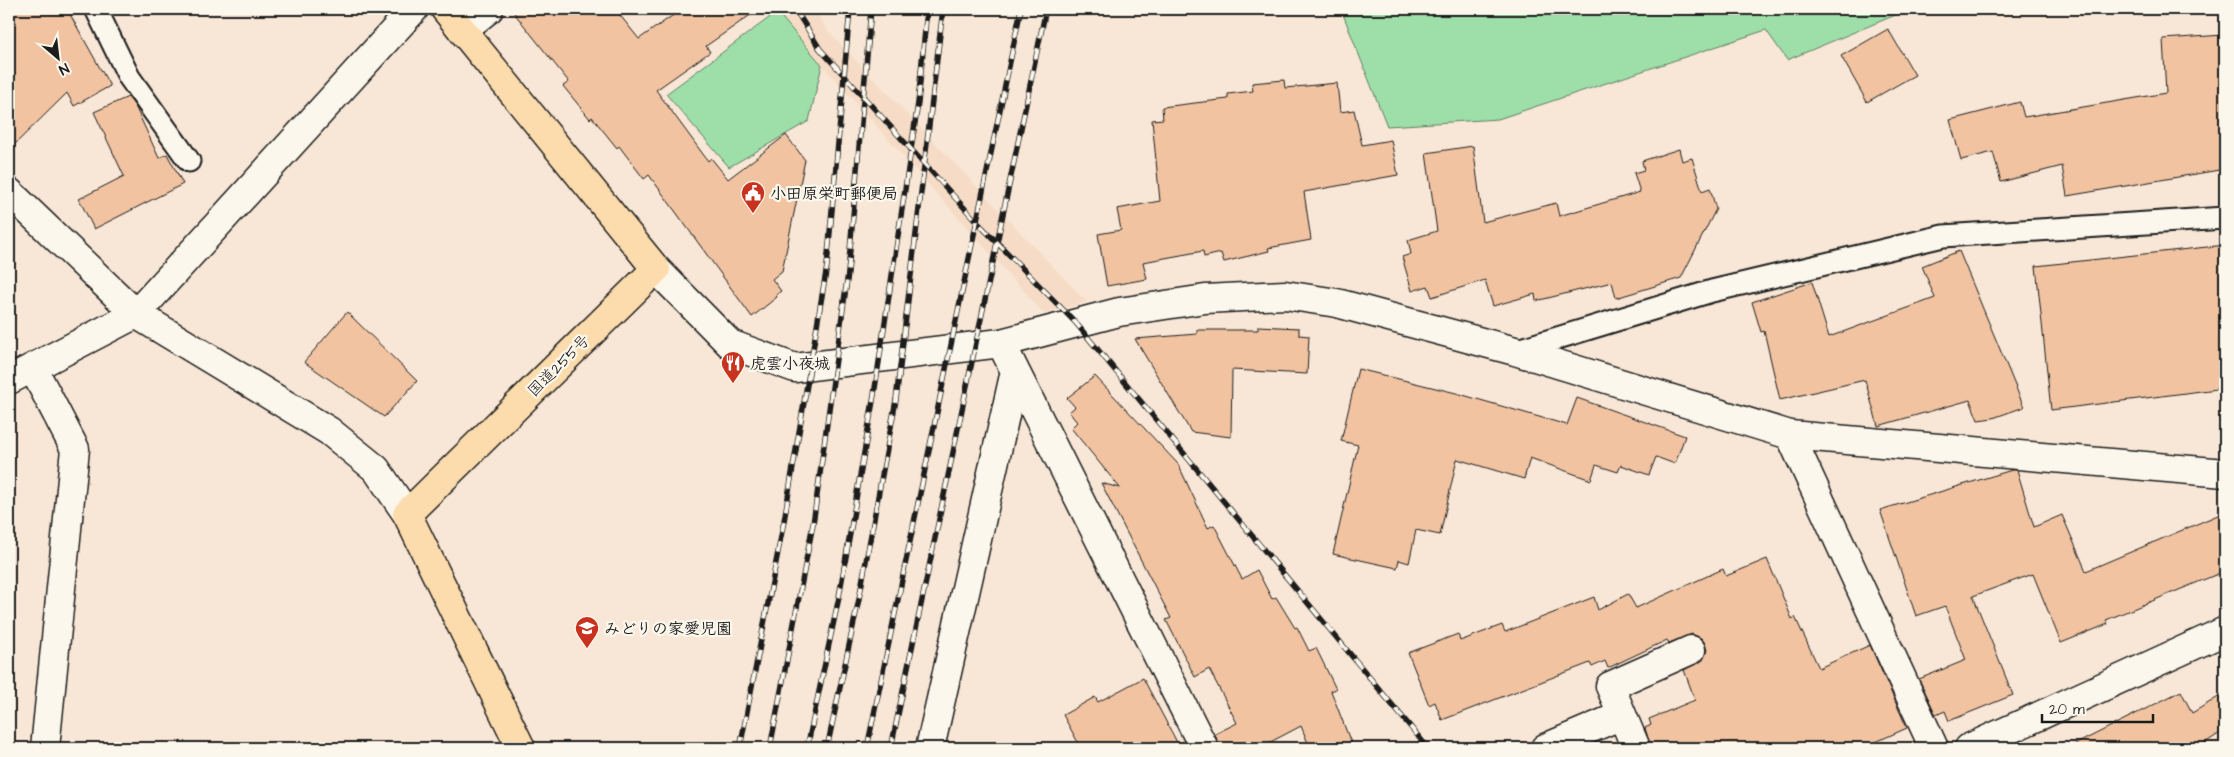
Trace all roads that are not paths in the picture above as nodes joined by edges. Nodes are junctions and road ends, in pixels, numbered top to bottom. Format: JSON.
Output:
{"nodes":[{"id":1,"x":96,"y":9,"type":"edge"},
{"id":2,"x":414,"y":9,"type":"edge"},
{"id":3,"x":445,"y":9,"type":"edge"},
{"id":4,"x":489,"y":9,"type":"edge"},
{"id":5,"x":462,"y":30,"type":"junction"},
{"id":6,"x":189,"y":161,"type":"dead end"},
{"id":7,"x":9,"y":192,"type":"edge"},
{"id":8,"x":2225,"y":218,"type":"edge"},
{"id":9,"x":656,"y":269,"type":"junction"},
{"id":10,"x":136,"y":314,"type":"junction"},
{"id":11,"x":1001,"y":343,"type":"junction"},
{"id":12,"x":1515,"y":351,"type":"junction"},
{"id":13,"x":33,"y":368,"type":"junction"},
{"id":14,"x":1015,"y":371,"type":"junction"},
{"id":15,"x":9,"y":380,"type":"edge"},
{"id":16,"x":1790,"y":435,"type":"junction"},
{"id":17,"x":2225,"y":473,"type":"edge"},
{"id":18,"x":407,"y":514,"type":"junction"},
{"id":19,"x":2225,"y":630,"type":"edge"},
{"id":20,"x":1691,"y":650,"type":"dead end"},
{"id":21,"x":1622,"y":715,"type":"junction"},
{"id":22,"x":45,"y":748,"type":"edge"},
{"id":23,"x":521,"y":748,"type":"edge"},
{"id":24,"x":930,"y":748,"type":"edge"},
{"id":25,"x":1204,"y":748,"type":"edge"},
{"id":26,"x":1545,"y":748,"type":"edge"},
{"id":27,"x":1636,"y":748,"type":"edge"},
{"id":28,"x":1934,"y":748,"type":"edge"},
{"id":29,"x":1968,"y":748,"type":"edge"}],
"edges":[{"from":1,"to":6,"type":"lane"},
{"from":2,"to":10,"type":"street"},
{"from":3,"to":5,"type":"highway"},
{"from":4,"to":5,"type":"street"},
{"from":5,"to":9,"type":"highway"},
{"from":7,"to":10,"type":"street"},
{"from":8,"to":12,"type":"lane"},
{"from":9,"to":11,"type":"street"},
{"from":9,"to":18,"type":"highway","name":"国道255号"},
{"from":10,"to":13,"type":"street"},
{"from":10,"to":18,"type":"street"},
{"from":11,"to":12,"type":"street"},
{"from":11,"to":14,"type":"street"},
{"from":12,"to":16,"type":"street"},
{"from":13,"to":15,"type":"street"},
{"from":13,"to":22,"type":"street"},
{"from":14,"to":24,"type":"street"},
{"from":14,"to":25,"type":"street"},
{"from":16,"to":17,"type":"street"},
{"from":16,"to":28,"type":"street"},
{"from":18,"to":23,"type":"highway"},
{"from":19,"to":29,"type":"street"},
{"from":20,"to":21,"type":"street"},
{"from":21,"to":26,"type":"street"},
{"from":21,"to":27,"type":"street"}]}
